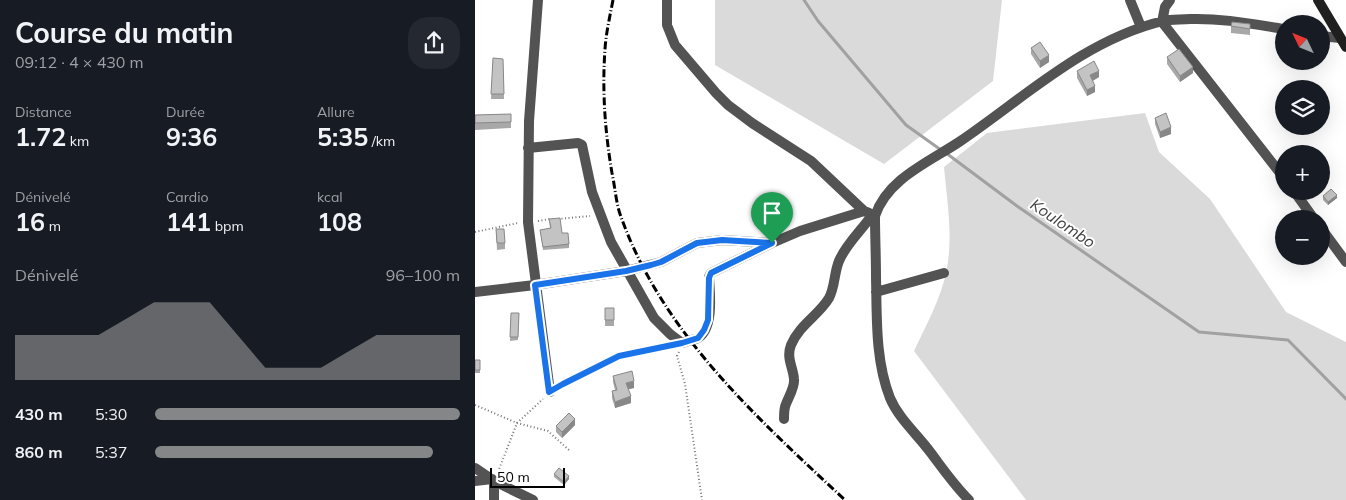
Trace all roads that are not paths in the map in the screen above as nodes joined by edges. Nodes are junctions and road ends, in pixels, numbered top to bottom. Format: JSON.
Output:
{"nodes":[{"id":1,"x":538,"y":0,"type":"edge"},
{"id":2,"x":667,"y":0,"type":"edge"},
{"id":3,"x":1130,"y":0,"type":"edge"},
{"id":4,"x":1170,"y":0,"type":"edge"},
{"id":5,"x":1318,"y":0,"type":"edge"},
{"id":6,"x":1162,"y":22,"type":"junction"},
{"id":7,"x":1141,"y":28,"type":"junction"},
{"id":8,"x":1275,"y":28,"type":"edge"},
{"id":9,"x":1330,"y":39,"type":"edge"},
{"id":10,"x":1343,"y":43,"type":"edge"},
{"id":11,"x":529,"y":148,"type":"junction"},
{"id":12,"x":1275,"y":166,"type":"edge"},
{"id":13,"x":870,"y":214,"type":"junction"},
{"id":14,"x":1330,"y":240,"type":"edge"},
{"id":15,"x":772,"y":243,"type":"junction"},
{"id":16,"x":1346,"y":262,"type":"edge"},
{"id":17,"x":626,"y":271,"type":"junction"},
{"id":18,"x":944,"y":273,"type":"dead end"},
{"id":19,"x":535,"y":285,"type":"junction"},
{"id":20,"x":475,"y":292,"type":"edge"},
{"id":21,"x":876,"y":292,"type":"junction"},
{"id":22,"x":549,"y":392,"type":"road end"},
{"id":23,"x":784,"y":419,"type":"dead end"},
{"id":24,"x":475,"y":468,"type":"edge"},
{"id":25,"x":493,"y":480,"type":"junction"},
{"id":26,"x":475,"y":481,"type":"edge"},
{"id":27,"x":494,"y":500,"type":"edge"},
{"id":28,"x":533,"y":500,"type":"edge"},
{"id":29,"x":969,"y":500,"type":"edge"}],
"edges":[{"from":1,"to":11,"type":"street"},
{"from":2,"to":13,"type":"street"},
{"from":3,"to":7,"type":"street"},
{"from":4,"to":6,"type":"street"},
{"from":5,"to":10,"type":"street"},
{"from":6,"to":7,"type":"street"},
{"from":6,"to":8,"type":"street"},
{"from":6,"to":12,"type":"street"},
{"from":7,"to":13,"type":"street"},
{"from":9,"to":10,"type":"street"},
{"from":11,"to":17,"type":"street"},
{"from":11,"to":19,"type":"street"},
{"from":13,"to":15,"type":"street"},
{"from":13,"to":21,"type":"street"},
{"from":13,"to":23,"type":"street"},
{"from":14,"to":16,"type":"street"},
{"from":15,"to":17,"type":"street"},
{"from":15,"to":17,"type":"street"},
{"from":17,"to":19,"type":"street"},
{"from":18,"to":21,"type":"street"},
{"from":19,"to":20,"type":"street"},
{"from":19,"to":22,"type":"street"},
{"from":21,"to":29,"type":"street"},
{"from":24,"to":25,"type":"street"},
{"from":25,"to":26,"type":"street"},
{"from":25,"to":27,"type":"street"},
{"from":25,"to":28,"type":"street"}]}
